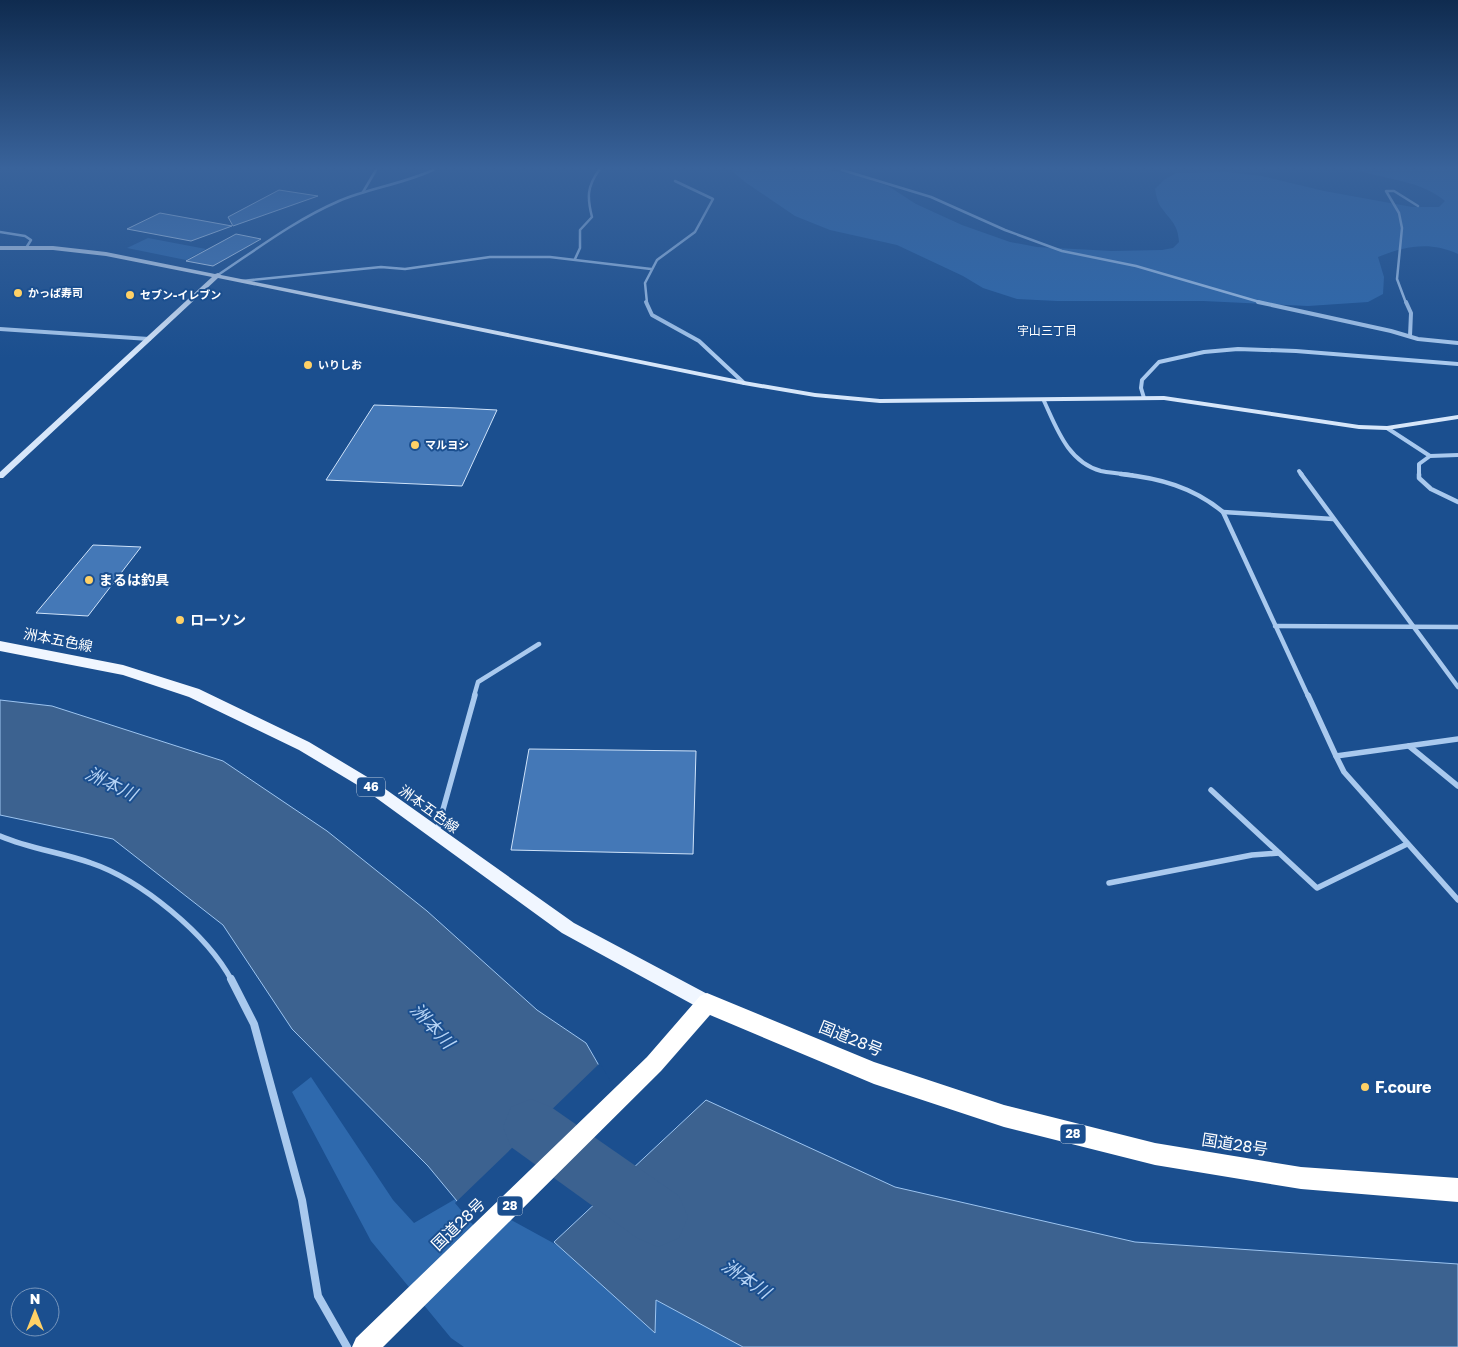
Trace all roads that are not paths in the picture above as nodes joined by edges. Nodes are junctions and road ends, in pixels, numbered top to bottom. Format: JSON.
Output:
{"nodes":[{"id":1,"x":5,"y":233,"type":"edge"},
{"id":2,"x":286,"y":233,"type":"edge"},
{"id":3,"x":580,"y":233,"type":"edge"},
{"id":4,"x":694,"y":233,"type":"edge"},
{"id":5,"x":1014,"y":233,"type":"edge"},
{"id":6,"x":1402,"y":233,"type":"edge"},
{"id":7,"x":0,"y":248,"type":"edge"},
{"id":8,"x":26,"y":248,"type":"junction"},
{"id":9,"x":574,"y":259,"type":"junction"},
{"id":10,"x":651,"y":269,"type":"junction"},
{"id":11,"x":218,"y":276,"type":"junction"},
{"id":12,"x":242,"y":281,"type":"junction"},
{"id":13,"x":0,"y":329,"type":"edge"},
{"id":14,"x":1410,"y":336,"type":"junction"},
{"id":15,"x":149,"y":339,"type":"junction"},
{"id":16,"x":1458,"y":343,"type":"edge"},
{"id":17,"x":1458,"y":364,"type":"edge"},
{"id":18,"x":744,"y":383,"type":"junction"},
{"id":19,"x":1144,"y":398,"type":"junction"},
{"id":20,"x":1044,"y":401,"type":"junction"},
{"id":21,"x":1458,"y":417,"type":"edge"},
{"id":22,"x":1387,"y":428,"type":"junction"},
{"id":23,"x":1458,"y":455,"type":"edge"},
{"id":24,"x":1430,"y":456,"type":"junction"},
{"id":25,"x":1299,"y":471,"type":"dead end"},
{"id":26,"x":0,"y":476,"type":"edge"},
{"id":27,"x":1458,"y":502,"type":"edge"},
{"id":28,"x":1223,"y":512,"type":"junction"},
{"id":29,"x":1333,"y":519,"type":"junction"},
{"id":30,"x":1276,"y":626,"type":"junction"},
{"id":31,"x":1414,"y":627,"type":"junction"},
{"id":32,"x":1458,"y":627,"type":"edge"},
{"id":33,"x":539,"y":644,"type":"dead end"},
{"id":34,"x":0,"y":646,"type":"edge"},
{"id":35,"x":1458,"y":687,"type":"edge"},
{"id":36,"x":1458,"y":739,"type":"edge"},
{"id":37,"x":1409,"y":746,"type":"junction"},
{"id":38,"x":1336,"y":756,"type":"junction"},
{"id":39,"x":1458,"y":786,"type":"edge"},
{"id":40,"x":1211,"y":790,"type":"dead end"},
{"id":41,"x":436,"y":834,"type":"junction"},
{"id":42,"x":0,"y":836,"type":"edge"},
{"id":43,"x":1408,"y":844,"type":"junction"},
{"id":44,"x":1279,"y":853,"type":"junction"},
{"id":45,"x":1109,"y":883,"type":"dead end"},
{"id":46,"x":1458,"y":900,"type":"edge"},
{"id":47,"x":707,"y":1003,"type":"junction"},
{"id":48,"x":1458,"y":1190,"type":"edge"},
{"id":49,"x":347,"y":1347,"type":"edge"},
{"id":50,"x":365,"y":1347,"type":"edge"}],
"edges":[{"from":1,"to":8,"type":"street"},
{"from":2,"to":11,"type":"street"},
{"from":3,"to":9,"type":"street"},
{"from":4,"to":10,"type":"street"},
{"from":5,"to":14,"type":"street"},
{"from":6,"to":14,"type":"street"},
{"from":7,"to":8,"type":"street"},
{"from":8,"to":11,"type":"street"},
{"from":9,"to":10,"type":"street"},
{"from":9,"to":12,"type":"street"},
{"from":10,"to":18,"type":"street"},
{"from":11,"to":12,"type":"street"},
{"from":11,"to":15,"type":"street"},
{"from":12,"to":18,"type":"street"},
{"from":13,"to":15,"type":"street"},
{"from":14,"to":16,"type":"street"},
{"from":15,"to":26,"type":"street"},
{"from":17,"to":19,"type":"street"},
{"from":18,"to":20,"type":"street"},
{"from":19,"to":20,"type":"street"},
{"from":19,"to":22,"type":"street"},
{"from":20,"to":28,"type":"street"},
{"from":21,"to":22,"type":"street"},
{"from":22,"to":24,"type":"street"},
{"from":23,"to":24,"type":"street"},
{"from":24,"to":27,"type":"street"},
{"from":25,"to":29,"type":"street"},
{"from":28,"to":29,"type":"street"},
{"from":28,"to":30,"type":"street"},
{"from":29,"to":31,"type":"street"},
{"from":30,"to":31,"type":"street"},
{"from":30,"to":38,"type":"street"},
{"from":31,"to":32,"type":"street"},
{"from":31,"to":35,"type":"street"},
{"from":33,"to":41,"type":"street"},
{"from":34,"to":41,"type":"main road","name":"洲本五色線","number":"46"},
{"from":36,"to":37,"type":"street"},
{"from":37,"to":38,"type":"street"},
{"from":37,"to":39,"type":"street"},
{"from":38,"to":43,"type":"street"},
{"from":40,"to":44,"type":"street"},
{"from":41,"to":47,"type":"main road","name":"洲本五色線","number":"46"},
{"from":42,"to":49,"type":"street"},
{"from":43,"to":44,"type":"street"},
{"from":43,"to":46,"type":"street"},
{"from":44,"to":45,"type":"street"},
{"from":47,"to":48,"type":"highway","name":"国道28号","number":"28"},
{"from":47,"to":50,"type":"highway","name":"国道28号","number":"28"}]}
